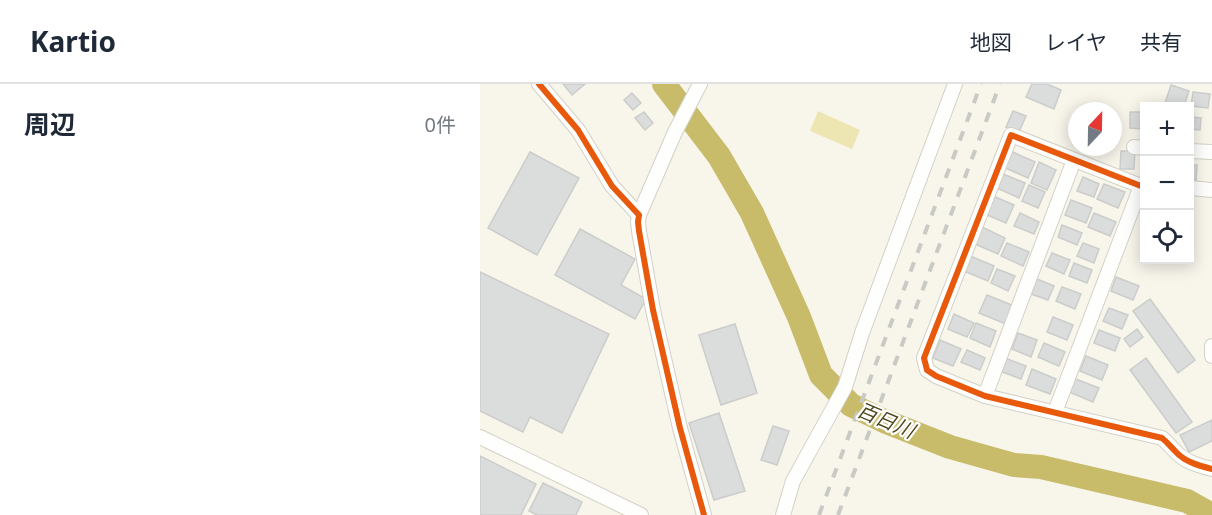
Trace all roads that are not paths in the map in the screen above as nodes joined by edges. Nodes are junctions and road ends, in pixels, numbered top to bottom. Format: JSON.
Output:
{"nodes":[{"id":1,"x":539,"y":84,"type":"edge"},
{"id":2,"x":700,"y":84,"type":"edge"},
{"id":3,"x":955,"y":84,"type":"edge"},
{"id":4,"x":1194,"y":151,"type":"edge"},
{"id":5,"x":1212,"y":152,"type":"edge"},
{"id":6,"x":1074,"y":160,"type":"junction"},
{"id":7,"x":1140,"y":185,"type":"edge"},
{"id":8,"x":1194,"y":188,"type":"edge"},
{"id":9,"x":1212,"y":190,"type":"edge"},
{"id":10,"x":1140,"y":194,"type":"edge"},
{"id":11,"x":639,"y":215,"type":"junction"},
{"id":12,"x":1212,"y":346,"type":"edge"},
{"id":13,"x":1212,"y":356,"type":"edge"},
{"id":14,"x":985,"y":396,"type":"junction"},
{"id":15,"x":1054,"y":412,"type":"junction"},
{"id":16,"x":480,"y":437,"type":"edge"},
{"id":17,"x":1212,"y":469,"type":"edge"},
{"id":18,"x":641,"y":515,"type":"edge"},
{"id":19,"x":704,"y":515,"type":"edge"},
{"id":20,"x":783,"y":515,"type":"edge"}],
"edges":[{"from":1,"to":11,"type":"street"},
{"from":2,"to":11,"type":"street"},
{"from":3,"to":20,"type":"street"},
{"from":4,"to":5,"type":"street"},
{"from":6,"to":7,"type":"street"},
{"from":6,"to":14,"type":"street"},
{"from":6,"to":14,"type":"street"},
{"from":8,"to":9,"type":"street"},
{"from":10,"to":15,"type":"street"},
{"from":11,"to":19,"type":"street"},
{"from":12,"to":13,"type":"street"},
{"from":14,"to":15,"type":"street"},
{"from":15,"to":17,"type":"street"},
{"from":16,"to":18,"type":"street"}]}
